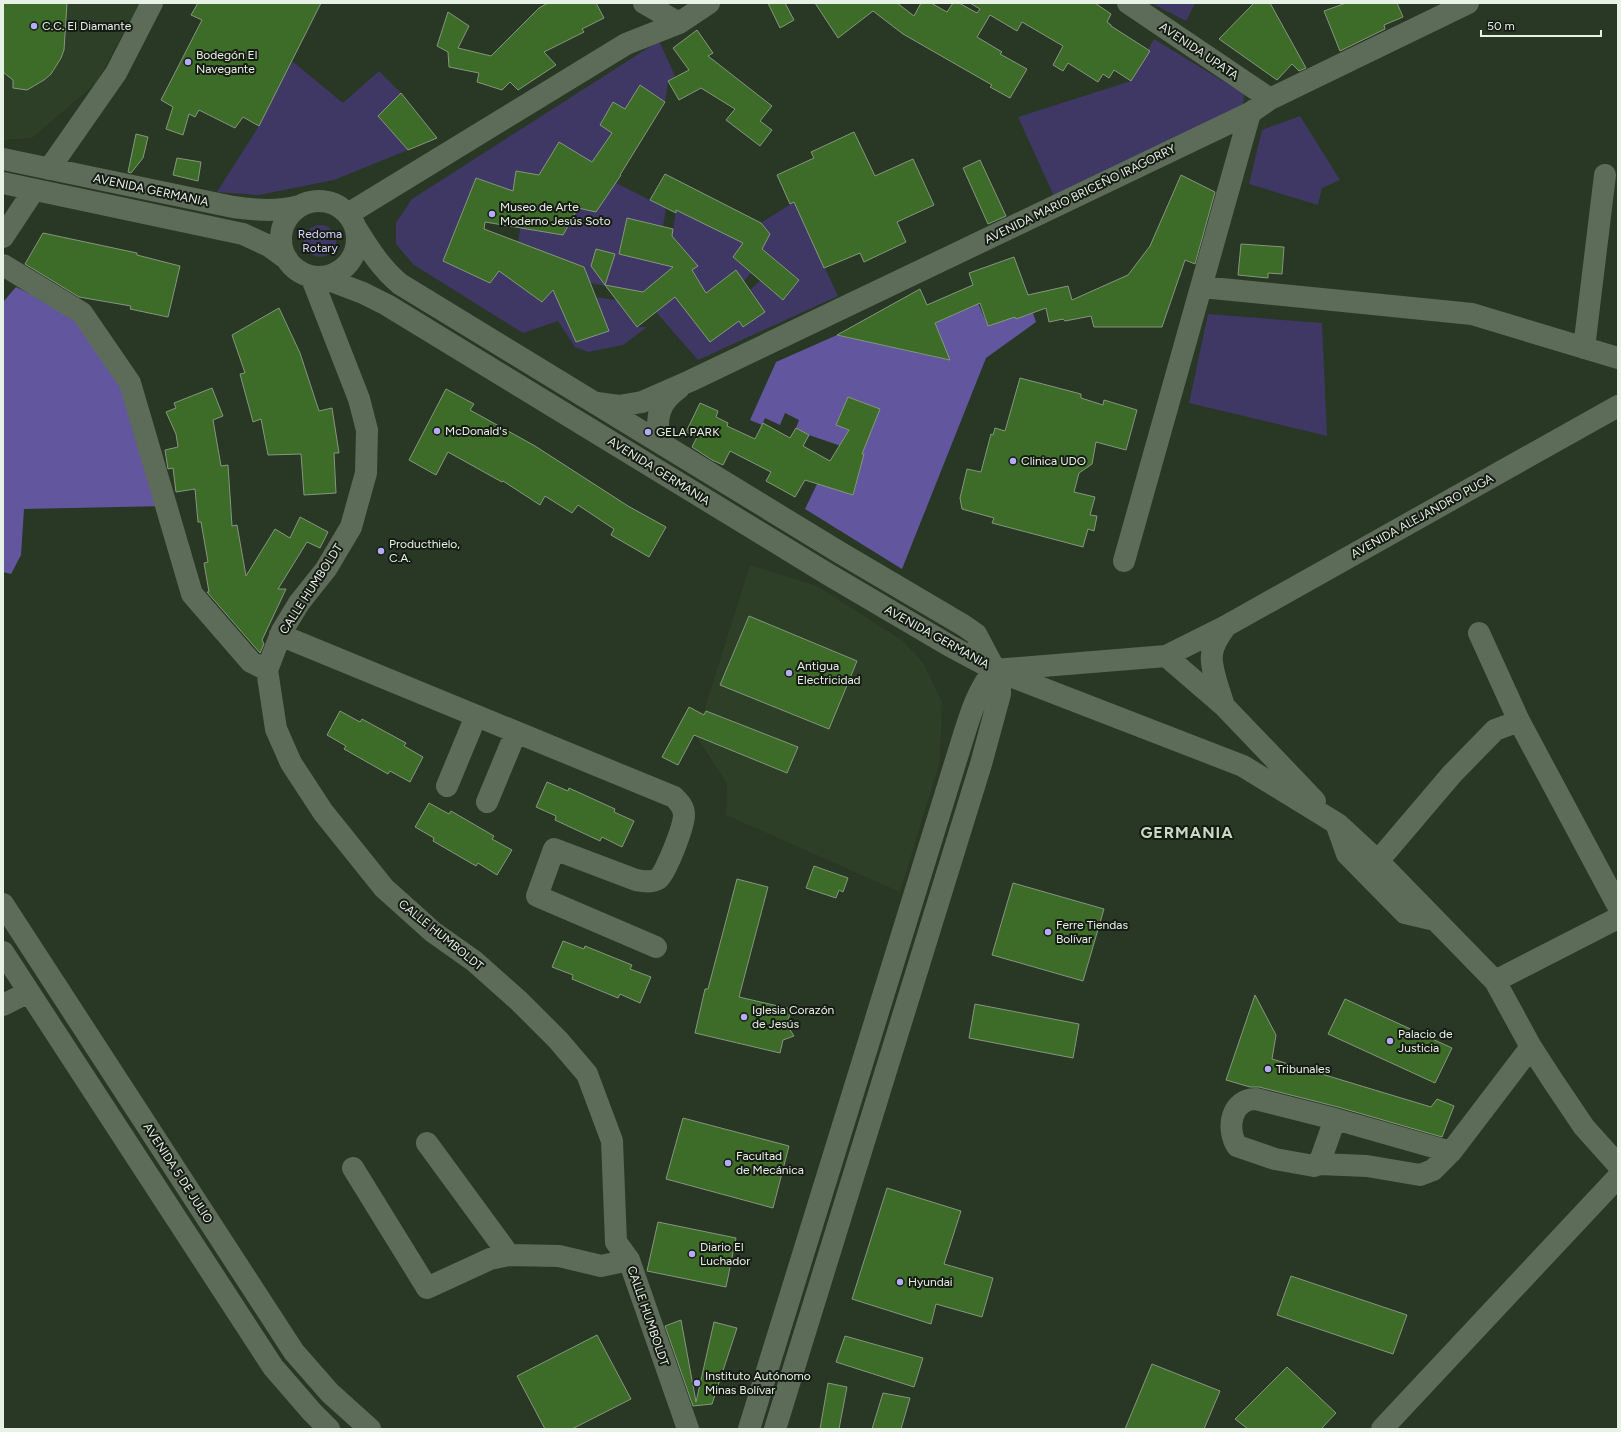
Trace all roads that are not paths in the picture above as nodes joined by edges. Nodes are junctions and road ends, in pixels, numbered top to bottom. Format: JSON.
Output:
{"nodes":[{"id":1,"x":152,"y":3,"type":"edge"},
{"id":2,"x":644,"y":3,"type":"edge"},
{"id":3,"x":709,"y":3,"type":"edge"},
{"id":4,"x":1128,"y":3,"type":"edge"},
{"id":5,"x":1468,"y":3,"type":"edge"},
{"id":6,"x":679,"y":23,"type":"junction"},
{"id":7,"x":1270,"y":99,"type":"junction"},
{"id":8,"x":1250,"y":113,"type":"junction"},
{"id":9,"x":3,"y":159,"type":"edge"},
{"id":10,"x":49,"y":169,"type":"junction"},
{"id":11,"x":1605,"y":175,"type":"dead end"},
{"id":12,"x":3,"y":183,"type":"edge"},
{"id":13,"x":34,"y":190,"type":"junction"},
{"id":14,"x":299,"y":206,"type":"junction"},
{"id":15,"x":352,"y":221,"type":"junction"},
{"id":16,"x":3,"y":237,"type":"edge"},
{"id":17,"x":287,"y":259,"type":"junction"},
{"id":18,"x":3,"y":265,"type":"edge"},
{"id":19,"x":316,"y":276,"type":"junction"},
{"id":20,"x":1202,"y":287,"type":"junction"},
{"id":21,"x":1584,"y":348,"type":"junction"},
{"id":22,"x":1618,"y":358,"type":"edge"},
{"id":23,"x":690,"y":381,"type":"junction"},
{"id":24,"x":597,"y":404,"type":"junction"},
{"id":25,"x":1618,"y":406,"type":"edge"},
{"id":26,"x":659,"y":442,"type":"junction"},
{"id":27,"x":1124,"y":561,"type":"dead end"},
{"id":28,"x":1226,"y":626,"type":"junction"},
{"id":29,"x":1479,"y":633,"type":"dead end"},
{"id":30,"x":280,"y":635,"type":"junction"},
{"id":31,"x":1166,"y":656,"type":"junction"},
{"id":32,"x":267,"y":670,"type":"junction"},
{"id":33,"x":995,"y":670,"type":"junction"},
{"id":34,"x":1224,"y":706,"type":"junction"},
{"id":35,"x":476,"y":716,"type":"junction"},
{"id":36,"x":1519,"y":721,"type":"junction"},
{"id":37,"x":516,"y":732,"type":"junction"},
{"id":38,"x":447,"y":786,"type":"dead end"},
{"id":39,"x":487,"y":802,"type":"dead end"},
{"id":40,"x":1336,"y":823,"type":"junction"},
{"id":41,"x":1378,"y":861,"type":"junction"},
{"id":42,"x":3,"y":904,"type":"edge"},
{"id":43,"x":1618,"y":906,"type":"edge"},
{"id":44,"x":1618,"y":918,"type":"edge"},
{"id":45,"x":1435,"y":920,"type":"junction"},
{"id":46,"x":656,"y":947,"type":"dead end"},
{"id":47,"x":3,"y":952,"type":"edge"},
{"id":48,"x":1495,"y":981,"type":"junction"},
{"id":49,"x":29,"y":992,"type":"junction"},
{"id":50,"x":3,"y":1005,"type":"edge"},
{"id":51,"x":1531,"y":1047,"type":"junction"},
{"id":52,"x":1335,"y":1120,"type":"junction"},
{"id":53,"x":427,"y":1143,"type":"dead end"},
{"id":54,"x":1451,"y":1152,"type":"junction"},
{"id":55,"x":1320,"y":1164,"type":"junction"},
{"id":56,"x":1618,"y":1165,"type":"edge"},
{"id":57,"x":353,"y":1168,"type":"dead end"},
{"id":58,"x":1618,"y":1177,"type":"edge"},
{"id":59,"x":509,"y":1255,"type":"junction"},
{"id":60,"x":629,"y":1260,"type":"junction"},
{"id":61,"x":329,"y":1429,"type":"edge"},
{"id":62,"x":370,"y":1429,"type":"edge"},
{"id":63,"x":688,"y":1429,"type":"edge"},
{"id":64,"x":749,"y":1429,"type":"edge"},
{"id":65,"x":775,"y":1429,"type":"edge"},
{"id":66,"x":1382,"y":1429,"type":"edge"}],
"edges":[{"from":1,"to":10,"type":"street"},
{"from":2,"to":6,"type":"street"},
{"from":3,"to":6,"type":"street"},
{"from":4,"to":7,"type":"street","name":"AVENIDA UPATA"},
{"from":5,"to":7,"type":"street","name":"AVENIDA MARIO BRICEÑO IRAGORRY"},
{"from":6,"to":15,"type":"street"},
{"from":7,"to":8,"type":"street","name":"AVENIDA MARIO BRICEÑO IRAGORRY"},
{"from":8,"to":20,"type":"street"},
{"from":8,"to":23,"type":"street","name":"AVENIDA MARIO BRICEÑO IRAGORRY"},
{"from":9,"to":10,"type":"street","name":"AVENIDA GERMANIA"},
{"from":10,"to":14,"type":"street","name":"AVENIDA GERMANIA"},
{"from":11,"to":21,"type":"street"},
{"from":12,"to":13,"type":"street","name":"AVENIDA GERMANIA"},
{"from":13,"to":16,"type":"street"},
{"from":13,"to":17,"type":"street","name":"AVENIDA GERMANIA"},
{"from":14,"to":15,"type":"street"},
{"from":14,"to":17,"type":"street"},
{"from":15,"to":19,"type":"street"},
{"from":15,"to":24,"type":"street","name":"AVENIDA GERMANIA"},
{"from":17,"to":19,"type":"street"},
{"from":18,"to":32,"type":"street"},
{"from":19,"to":30,"type":"street","name":"CALLE HUMBOLDT"},
{"from":19,"to":33,"type":"street","name":"AVENIDA GERMANIA"},
{"from":20,"to":21,"type":"street"},
{"from":20,"to":27,"type":"street"},
{"from":21,"to":22,"type":"street"},
{"from":23,"to":24,"type":"street","name":"AVENIDA MARIO BRICEÑO IRAGORRY"},
{"from":23,"to":26,"type":"street","name":"AVENIDA MARIO BRICEÑO IRAGORRY"},
{"from":24,"to":26,"type":"street","name":"AVENIDA GERMANIA"},
{"from":25,"to":28,"type":"street","name":"AVENIDA ALEJANDRO PUGA"},
{"from":26,"to":33,"type":"street","name":"AVENIDA GERMANIA"},
{"from":28,"to":31,"type":"street","name":"AVENIDA ALEJANDRO PUGA"},
{"from":28,"to":34,"type":"street"},
{"from":29,"to":36,"type":"street"},
{"from":30,"to":32,"type":"street","name":"CALLE HUMBOLDT"},
{"from":30,"to":35,"type":"street"},
{"from":31,"to":33,"type":"street"},
{"from":31,"to":34,"type":"street"},
{"from":32,"to":60,"type":"street","name":"CALLE HUMBOLDT"},
{"from":33,"to":40,"type":"street","name":"AVENIDA GERMANIA"},
{"from":33,"to":64,"type":"street"},
{"from":33,"to":65,"type":"street","name":"AVENIDA GERMANIA"},
{"from":34,"to":40,"type":"street"},
{"from":35,"to":37,"type":"street"},
{"from":35,"to":38,"type":"street"},
{"from":36,"to":41,"type":"street"},
{"from":36,"to":43,"type":"street"},
{"from":37,"to":39,"type":"street"},
{"from":37,"to":46,"type":"street"},
{"from":40,"to":41,"type":"street"},
{"from":40,"to":45,"type":"street"},
{"from":41,"to":45,"type":"street"},
{"from":42,"to":62,"type":"street","name":"AVENIDA 5 DE JULIO"},
{"from":44,"to":48,"type":"street"},
{"from":45,"to":48,"type":"street"},
{"from":47,"to":49,"type":"street"},
{"from":48,"to":51,"type":"street"},
{"from":49,"to":50,"type":"street"},
{"from":49,"to":61,"type":"street"},
{"from":51,"to":54,"type":"street"},
{"from":51,"to":56,"type":"street"},
{"from":52,"to":54,"type":"street"},
{"from":52,"to":55,"type":"street"},
{"from":52,"to":55,"type":"street"},
{"from":53,"to":59,"type":"street"},
{"from":54,"to":55,"type":"street"},
{"from":57,"to":59,"type":"street"},
{"from":58,"to":66,"type":"street"},
{"from":59,"to":60,"type":"street"},
{"from":60,"to":63,"type":"street","name":"CALLE HUMBOLDT"}]}
